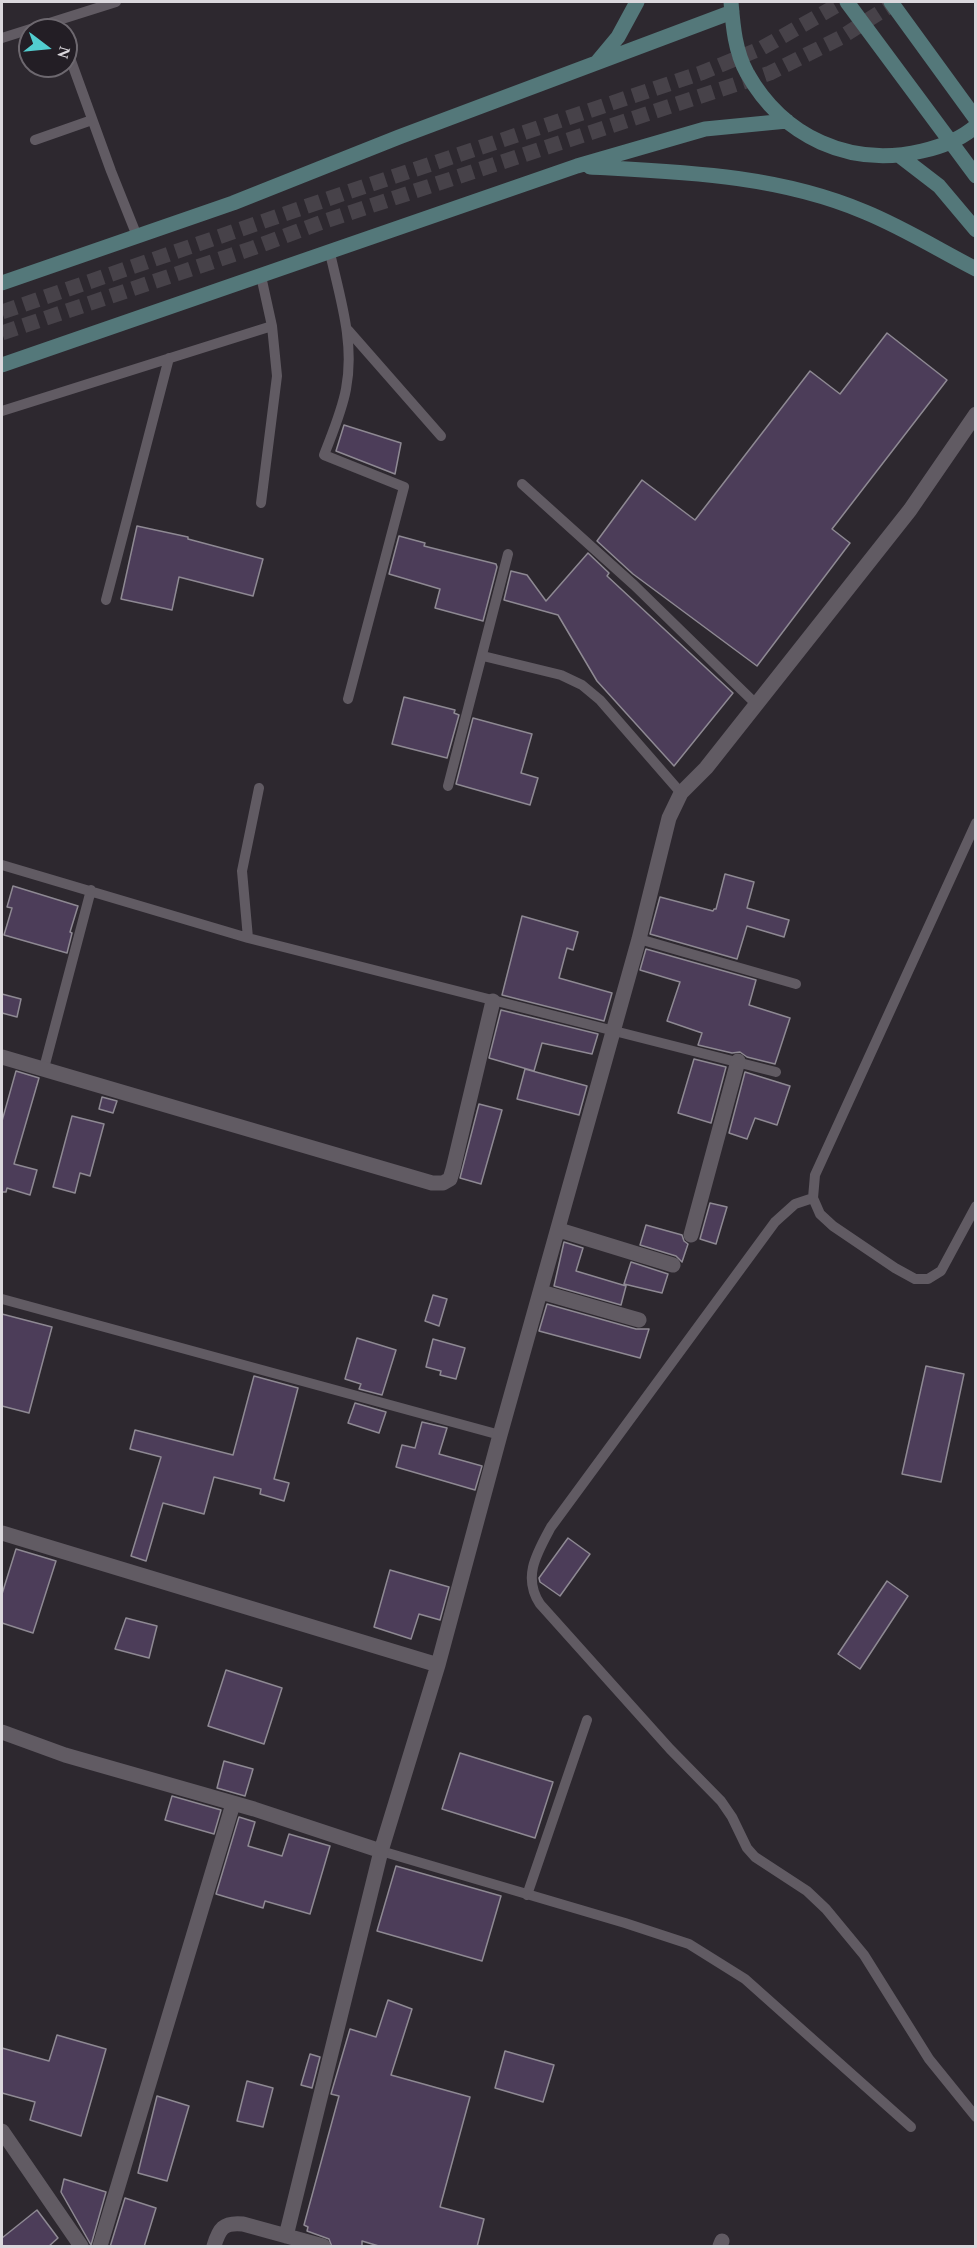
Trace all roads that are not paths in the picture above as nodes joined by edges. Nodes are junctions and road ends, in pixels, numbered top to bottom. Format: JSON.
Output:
{"nodes":[{"id":1,"x":116,"y":2,"type":"edge"},
{"id":2,"x":637,"y":2,"type":"edge"},
{"id":3,"x":847,"y":2,"type":"edge"},
{"id":4,"x":891,"y":2,"type":"edge"},
{"id":5,"x":731,"y":7,"type":"edge"},
{"id":6,"x":76,"y":18,"type":"edge"},
{"id":7,"x":18,"y":34,"type":"edge"},
{"id":8,"x":2,"y":38,"type":"edge"},
{"id":9,"x":596,"y":63,"type":"junction"},
{"id":10,"x":77,"y":78,"type":"edge"},
{"id":11,"x":975,"y":119,"type":"edge"},
{"id":12,"x":92,"y":120,"type":"junction"},
{"id":13,"x":787,"y":121,"type":"junction"},
{"id":14,"x":975,"y":126,"type":"edge"},
{"id":15,"x":35,"y":140,"type":"dead end"},
{"id":16,"x":900,"y":156,"type":"junction"},
{"id":17,"x":577,"y":166,"type":"junction"},
{"id":18,"x":975,"y":176,"type":"edge"},
{"id":19,"x":975,"y":230,"type":"edge"},
{"id":20,"x":137,"y":236,"type":"junction"},
{"id":21,"x":330,"y":253,"type":"junction"},
{"id":22,"x":975,"y":269,"type":"edge"},
{"id":23,"x":261,"y":276,"type":"junction"},
{"id":24,"x":2,"y":283,"type":"edge"},
{"id":25,"x":272,"y":326,"type":"junction"},
{"id":26,"x":348,"y":330,"type":"junction"},
{"id":27,"x":169,"y":358,"type":"junction"},
{"id":28,"x":2,"y":365,"type":"edge"},
{"id":29,"x":2,"y":411,"type":"edge"},
{"id":30,"x":975,"y":414,"type":"edge"},
{"id":31,"x":441,"y":436,"type":"dead end"},
{"id":32,"x":522,"y":484,"type":"dead end"},
{"id":33,"x":261,"y":503,"type":"dead end"},
{"id":34,"x":508,"y":554,"type":"dead end"},
{"id":35,"x":106,"y":600,"type":"dead end"},
{"id":36,"x":483,"y":656,"type":"junction"},
{"id":37,"x":348,"y":699,"type":"dead end"},
{"id":38,"x":757,"y":705,"type":"junction"},
{"id":39,"x":448,"y":786,"type":"dead end"},
{"id":40,"x":260,"y":788,"type":"dead end"},
{"id":41,"x":681,"y":794,"type":"junction"},
{"id":42,"x":975,"y":823,"type":"edge"},
{"id":43,"x":2,"y":865,"type":"edge"},
{"id":44,"x":91,"y":891,"type":"junction"},
{"id":45,"x":248,"y":938,"type":"junction"},
{"id":46,"x":639,"y":939,"type":"junction"},
{"id":47,"x":796,"y":984,"type":"dead end"},
{"id":48,"x":493,"y":1001,"type":"junction"},
{"id":49,"x":613,"y":1030,"type":"junction"},
{"id":50,"x":2,"y":1057,"type":"edge"},
{"id":51,"x":738,"y":1061,"type":"junction"},
{"id":52,"x":44,"y":1068,"type":"junction"},
{"id":53,"x":776,"y":1072,"type":"dead end"},
{"id":54,"x":813,"y":1198,"type":"junction"},
{"id":55,"x":975,"y":1206,"type":"edge"},
{"id":56,"x":559,"y":1230,"type":"junction"},
{"id":57,"x":691,"y":1235,"type":"dead end"},
{"id":58,"x":673,"y":1265,"type":"dead end"},
{"id":59,"x":541,"y":1292,"type":"junction"},
{"id":60,"x":2,"y":1299,"type":"edge"},
{"id":61,"x":639,"y":1320,"type":"dead end"},
{"id":62,"x":500,"y":1435,"type":"junction"},
{"id":63,"x":2,"y":1533,"type":"edge"},
{"id":64,"x":438,"y":1665,"type":"junction"},
{"id":65,"x":587,"y":1720,"type":"dead end"},
{"id":66,"x":2,"y":1732,"type":"edge"},
{"id":67,"x":233,"y":1804,"type":"junction"},
{"id":68,"x":381,"y":1851,"type":"junction"},
{"id":69,"x":527,"y":1895,"type":"junction"},
{"id":70,"x":975,"y":2117,"type":"edge"},
{"id":71,"x":911,"y":2127,"type":"dead end"},
{"id":72,"x":2,"y":2131,"type":"edge"},
{"id":73,"x":286,"y":2236,"type":"junction"},
{"id":74,"x":81,"y":2247,"type":"edge"},
{"id":75,"x":100,"y":2247,"type":"edge"},
{"id":76,"x":214,"y":2247,"type":"edge"},
{"id":77,"x":322,"y":2247,"type":"edge"}],
"edges":[{"from":1,"to":6,"type":"lane"},
{"from":2,"to":9,"type":"main road"},
{"from":3,"to":18,"type":"main road"},
{"from":4,"to":11,"type":"main road"},
{"from":5,"to":9,"type":"main road"},
{"from":5,"to":13,"type":"main road"},
{"from":7,"to":8,"type":"lane"},
{"from":9,"to":20,"type":"main road"},
{"from":10,"to":12,"type":"lane"},
{"from":12,"to":15,"type":"lane"},
{"from":12,"to":20,"type":"lane"},
{"from":13,"to":16,"type":"main road"},
{"from":13,"to":17,"type":"main road"},
{"from":14,"to":16,"type":"main road"},
{"from":16,"to":19,"type":"main road"},
{"from":17,"to":21,"type":"main road"},
{"from":17,"to":22,"type":"main road"},
{"from":20,"to":24,"type":"main road"},
{"from":21,"to":23,"type":"main road"},
{"from":21,"to":26,"type":"lane"},
{"from":23,"to":25,"type":"lane"},
{"from":23,"to":28,"type":"main road"},
{"from":25,"to":27,"type":"lane"},
{"from":25,"to":33,"type":"lane"},
{"from":26,"to":31,"type":"lane"},
{"from":26,"to":37,"type":"lane"},
{"from":27,"to":29,"type":"lane"},
{"from":27,"to":35,"type":"lane"},
{"from":30,"to":38,"type":"street"},
{"from":32,"to":38,"type":"lane"},
{"from":34,"to":36,"type":"lane"},
{"from":36,"to":39,"type":"lane"},
{"from":36,"to":41,"type":"lane"},
{"from":38,"to":41,"type":"street"},
{"from":40,"to":45,"type":"lane"},
{"from":41,"to":46,"type":"street"},
{"from":42,"to":54,"type":"lane"},
{"from":43,"to":44,"type":"lane"},
{"from":44,"to":45,"type":"lane"},
{"from":44,"to":52,"type":"lane"},
{"from":45,"to":48,"type":"lane"},
{"from":46,"to":47,"type":"lane"},
{"from":46,"to":49,"type":"street"},
{"from":48,"to":49,"type":"lane"},
{"from":48,"to":52,"type":"street"},
{"from":49,"to":51,"type":"lane"},
{"from":49,"to":56,"type":"street"},
{"from":50,"to":52,"type":"street"},
{"from":51,"to":53,"type":"lane"},
{"from":51,"to":57,"type":"street"},
{"from":54,"to":55,"type":"lane"},
{"from":54,"to":70,"type":"lane"},
{"from":56,"to":58,"type":"street"},
{"from":56,"to":59,"type":"street"},
{"from":59,"to":61,"type":"street"},
{"from":59,"to":62,"type":"street"},
{"from":60,"to":62,"type":"lane"},
{"from":62,"to":64,"type":"street"},
{"from":63,"to":64,"type":"street"},
{"from":64,"to":68,"type":"street"},
{"from":65,"to":69,"type":"lane"},
{"from":66,"to":67,"type":"street"},
{"from":67,"to":68,"type":"street"},
{"from":67,"to":75,"type":"street"},
{"from":68,"to":69,"type":"lane"},
{"from":68,"to":73,"type":"street"},
{"from":69,"to":71,"type":"lane"},
{"from":72,"to":74,"type":"street"},
{"from":73,"to":76,"type":"street"},
{"from":73,"to":77,"type":"street"}]}
